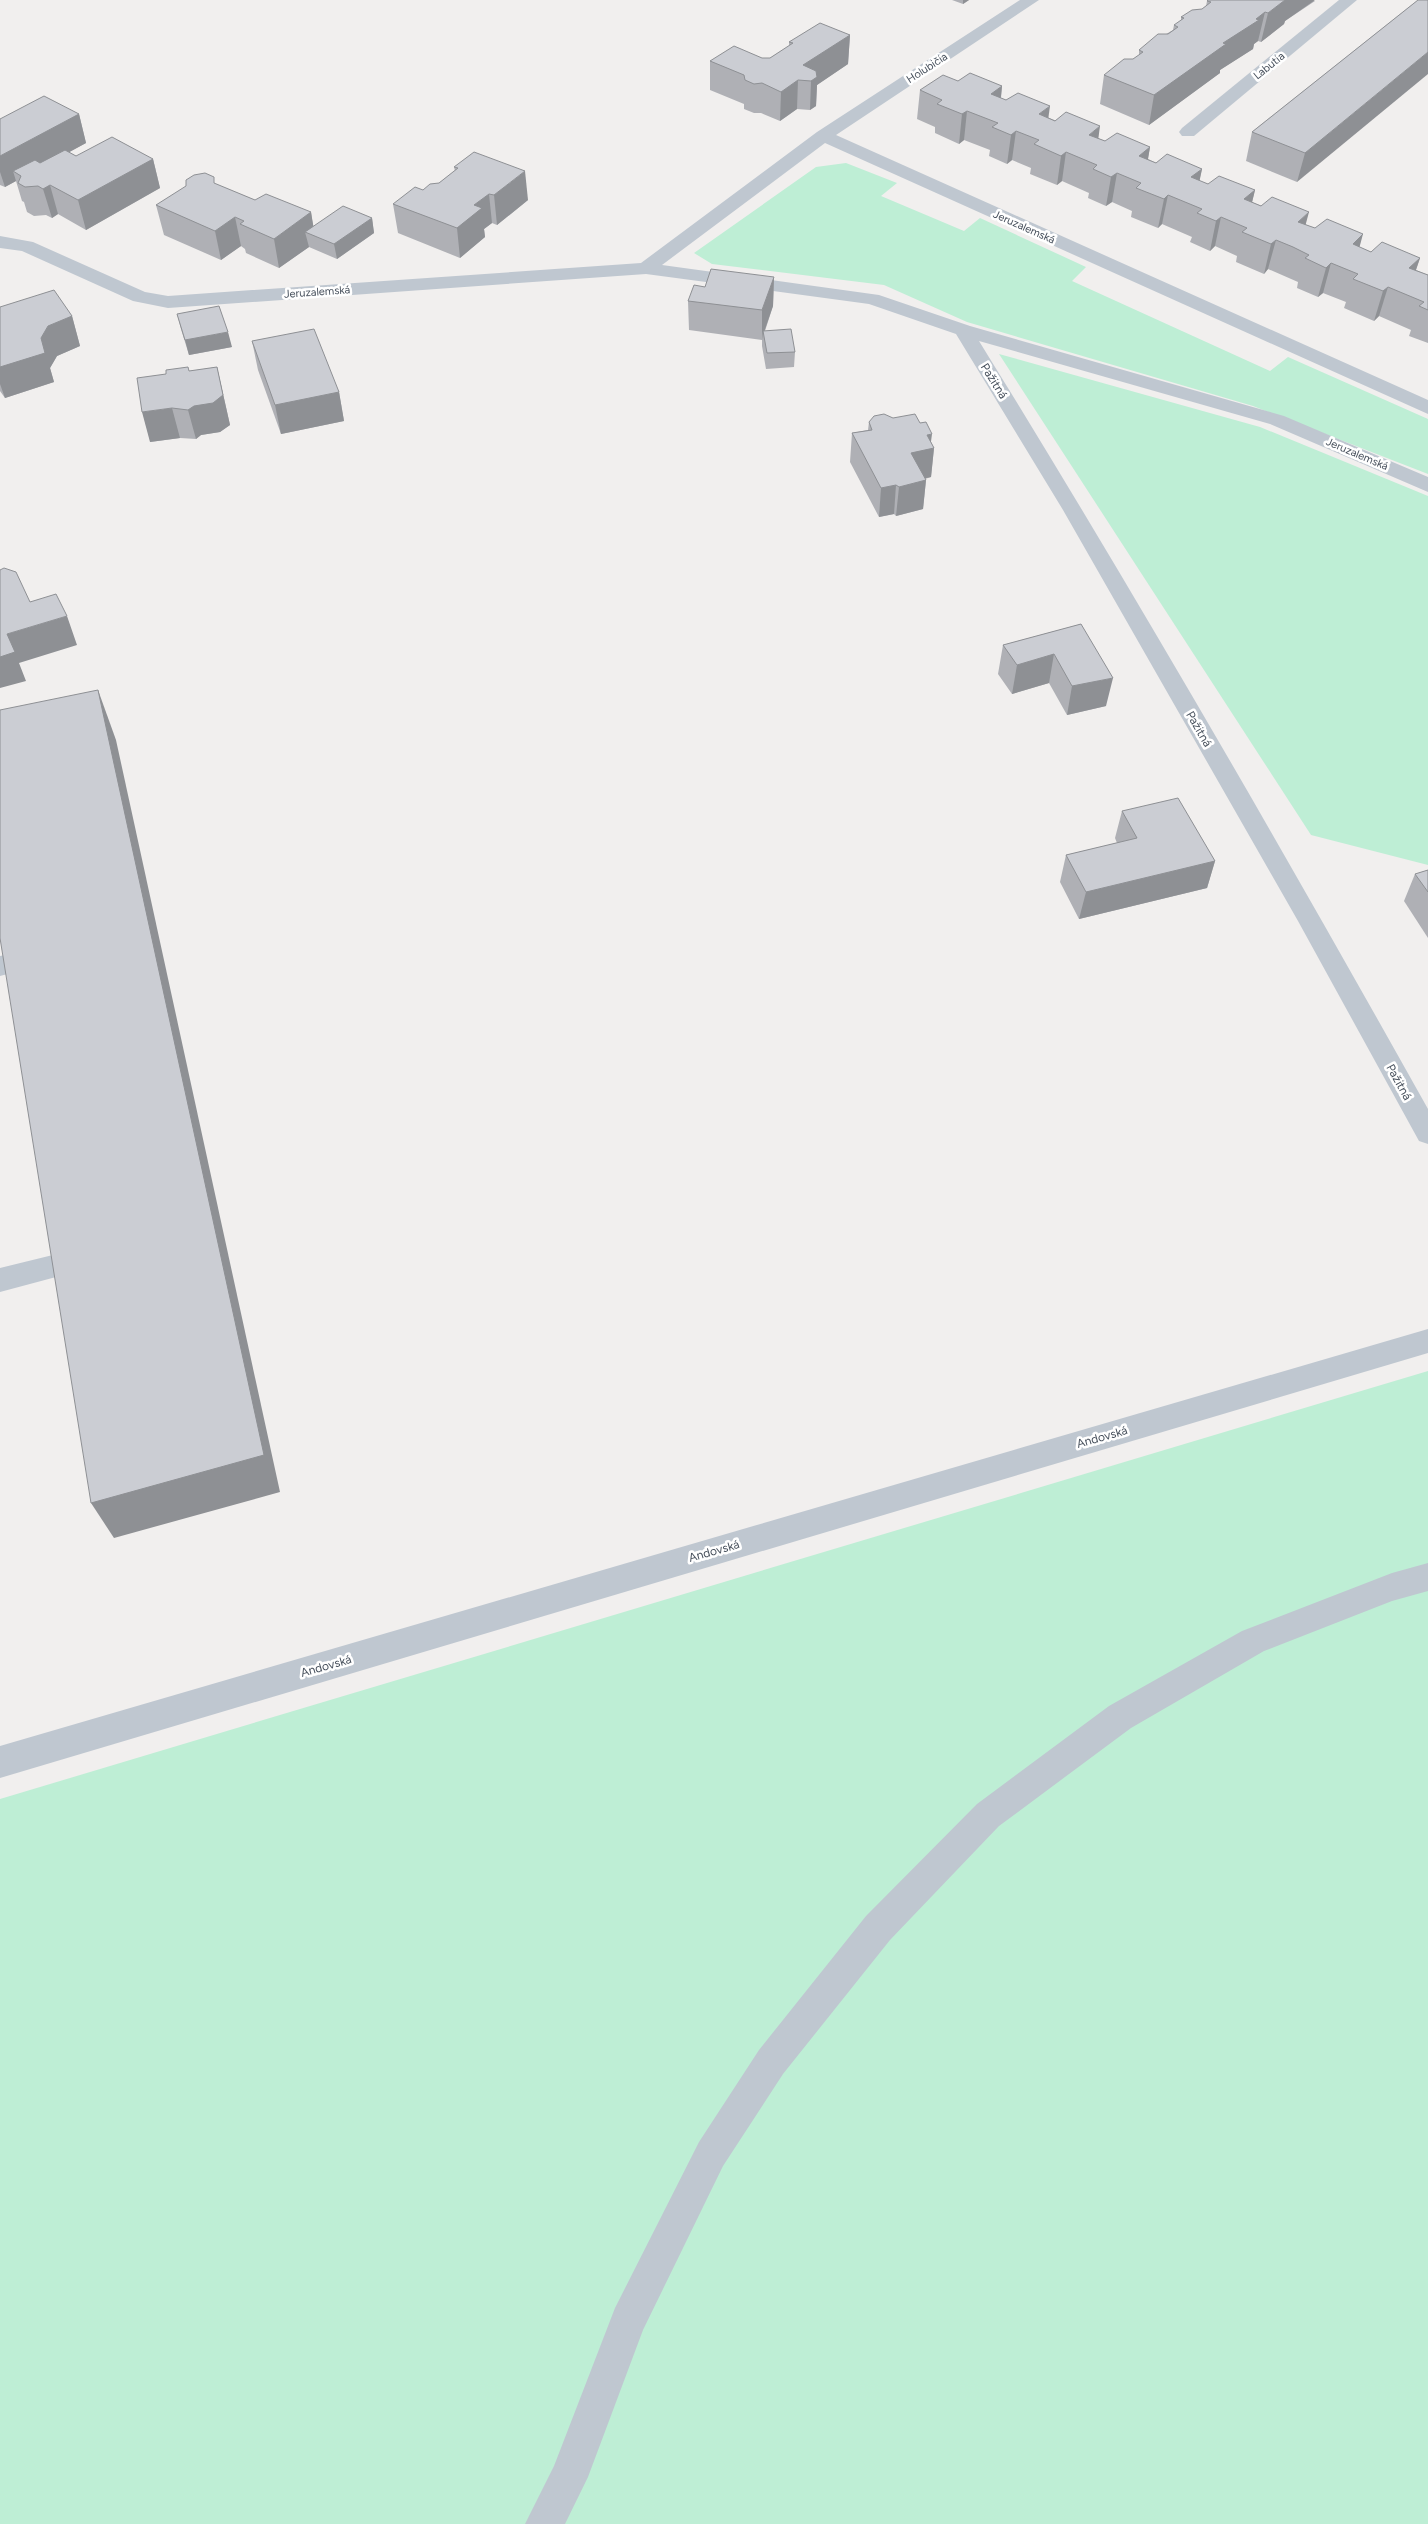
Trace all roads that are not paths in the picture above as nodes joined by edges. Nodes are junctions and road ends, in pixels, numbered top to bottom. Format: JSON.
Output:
{"nodes":[{"id":1,"x":1031,"y":0,"type":"edge"},
{"id":2,"x":1349,"y":0,"type":"edge"},
{"id":3,"x":1188,"y":132,"type":"dead end"},
{"id":4,"x":823,"y":136,"type":"junction"},
{"id":5,"x":0,"y":242,"type":"edge"},
{"id":6,"x":646,"y":268,"type":"junction"},
{"id":7,"x":963,"y":330,"type":"junction"},
{"id":8,"x":1428,"y":408,"type":"edge"},
{"id":9,"x":1428,"y":485,"type":"edge"},
{"id":10,"x":1428,"y":1133,"type":"edge"},
{"id":11,"x":61,"y":1264,"type":"edge"},
{"id":12,"x":0,"y":1280,"type":"edge"},
{"id":13,"x":1428,"y":1341,"type":"edge"},
{"id":14,"x":1428,"y":1577,"type":"edge"},
{"id":15,"x":0,"y":1762,"type":"edge"},
{"id":16,"x":544,"y":2524,"type":"edge"}],
"edges":[{"from":1,"to":4,"type":"street","name":"Holubičia"},
{"from":2,"to":3,"type":"street","name":"Labutia"},
{"from":4,"to":6,"type":"street"},
{"from":4,"to":8,"type":"street","name":"Jeruzalemská"},
{"from":5,"to":6,"type":"street","name":"Jeruzalemská"},
{"from":6,"to":7,"type":"street","name":"Jeruzalemská"},
{"from":7,"to":9,"type":"street","name":"Jeruzalemská"},
{"from":7,"to":10,"type":"street","name":"Pažitná"},
{"from":11,"to":12,"type":"street"},
{"from":13,"to":15,"type":"street","name":"Andovská"},
{"from":14,"to":16,"type":"street"}]}
